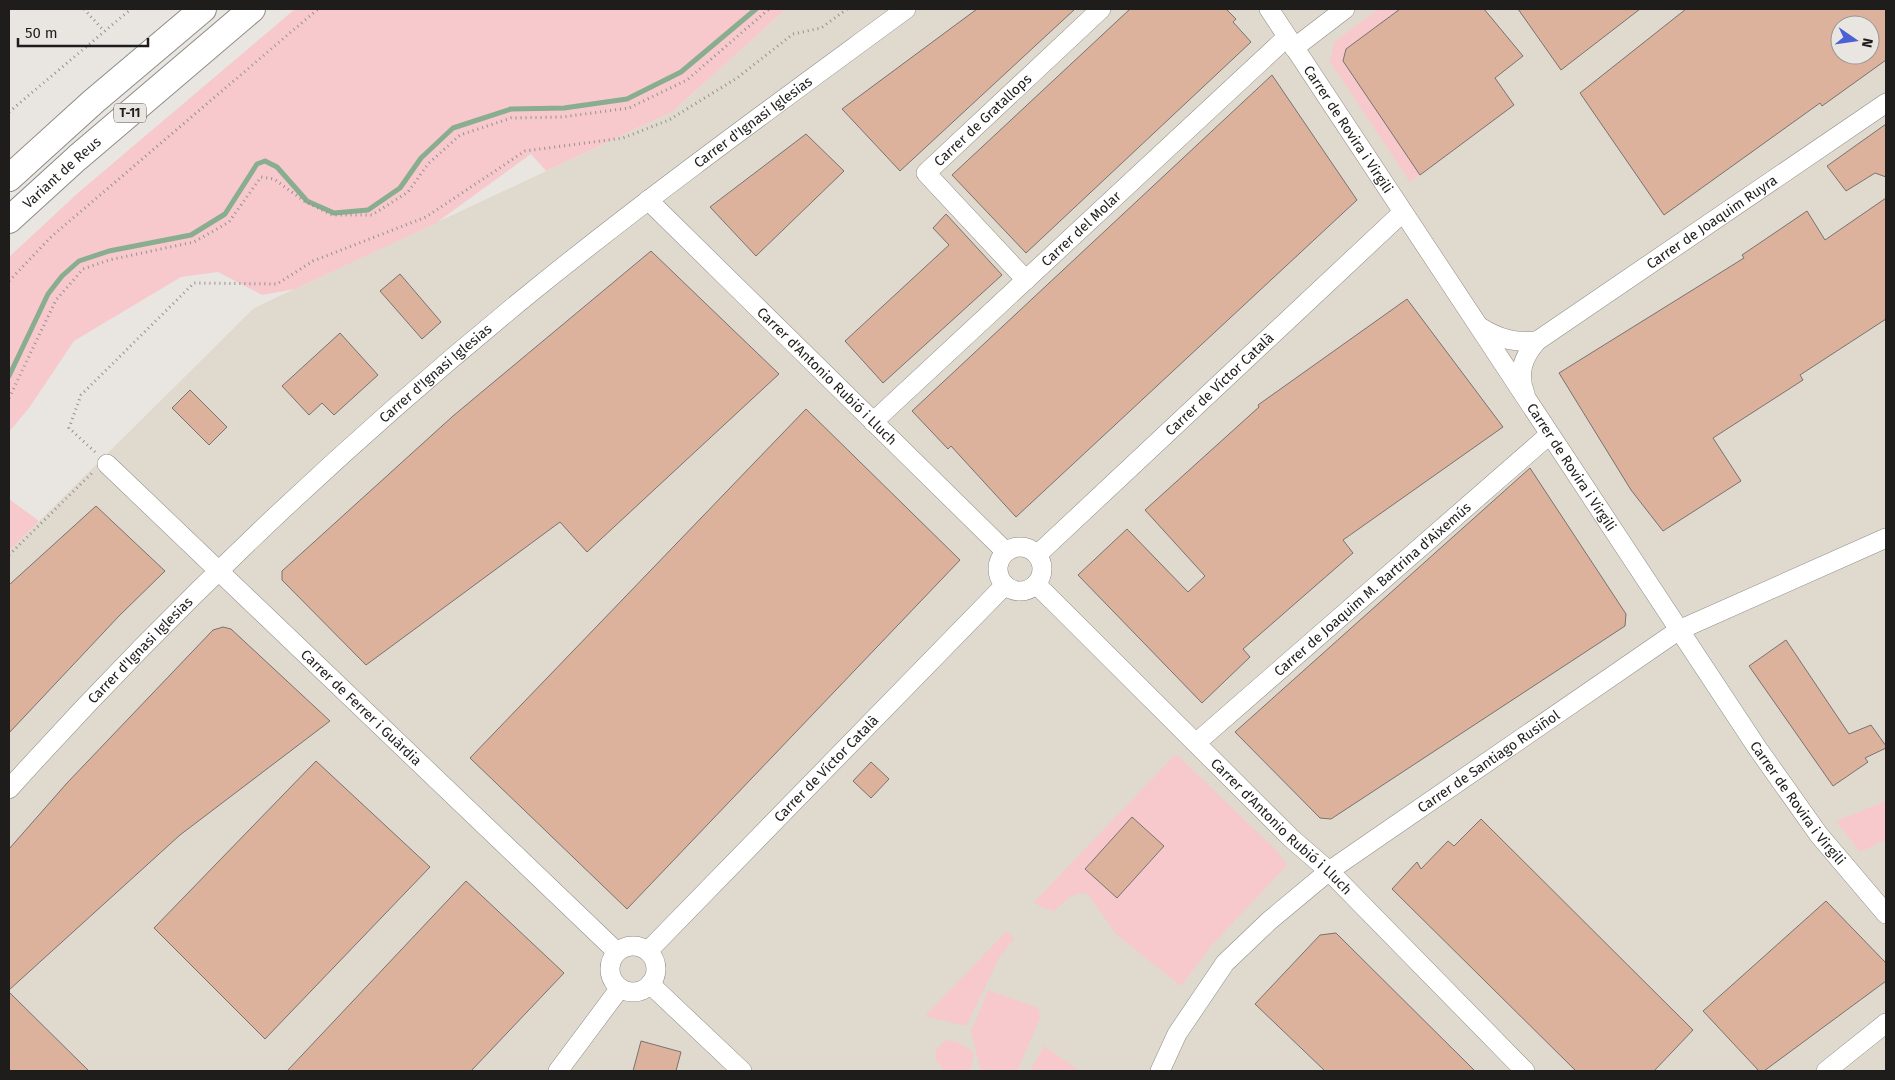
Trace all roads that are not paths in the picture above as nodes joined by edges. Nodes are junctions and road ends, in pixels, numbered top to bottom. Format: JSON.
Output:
{"nodes":[{"id":1,"x":203,"y":9,"type":"edge"},
{"id":2,"x":252,"y":9,"type":"edge"},
{"id":3,"x":906,"y":9,"type":"edge"},
{"id":4,"x":1101,"y":9,"type":"edge"},
{"id":5,"x":1269,"y":9,"type":"edge"},
{"id":6,"x":1346,"y":9,"type":"edge"},
{"id":7,"x":1291,"y":42,"type":"junction"},
{"id":8,"x":94,"y":101,"type":"junction"},
{"id":9,"x":1886,"y":103,"type":"edge"},
{"id":10,"x":77,"y":158,"type":"junction"},
{"id":11,"x":9,"y":161,"type":"edge"},
{"id":12,"x":9,"y":178,"type":"edge"},
{"id":13,"x":648,"y":200,"type":"junction"},
{"id":14,"x":1402,"y":213,"type":"junction"},
{"id":15,"x":9,"y":220,"type":"edge"},
{"id":16,"x":9,"y":230,"type":"edge"},
{"id":17,"x":1026,"y":280,"type":"junction"},
{"id":18,"x":1476,"y":325,"type":"junction"},
{"id":19,"x":1537,"y":341,"type":"junction"},
{"id":20,"x":1530,"y":406,"type":"junction"},
{"id":21,"x":873,"y":422,"type":"junction"},
{"id":22,"x":1549,"y":435,"type":"junction"},
{"id":23,"x":108,"y":464,"type":"road end"},
{"id":24,"x":1886,"y":538,"type":"edge"},
{"id":25,"x":1006,"y":552,"type":"junction"},
{"id":26,"x":1037,"y":555,"type":"junction"},
{"id":27,"x":218,"y":569,"type":"junction"},
{"id":28,"x":1036,"y":584,"type":"junction"},
{"id":29,"x":1005,"y":586,"type":"junction"},
{"id":30,"x":1679,"y":630,"type":"junction"},
{"id":31,"x":1196,"y":743,"type":"junction"},
{"id":32,"x":9,"y":789,"type":"edge"},
{"id":33,"x":1329,"y":872,"type":"junction"},
{"id":34,"x":1886,"y":914,"type":"edge"},
{"id":35,"x":648,"y":951,"type":"junction"},
{"id":36,"x":617,"y":952,"type":"junction"},
{"id":37,"x":650,"y":984,"type":"junction"},
{"id":38,"x":620,"y":988,"type":"junction"},
{"id":39,"x":1886,"y":1023,"type":"edge"},
{"id":40,"x":558,"y":1071,"type":"edge"},
{"id":41,"x":742,"y":1071,"type":"edge"},
{"id":42,"x":1160,"y":1071,"type":"edge"},
{"id":43,"x":1525,"y":1071,"type":"edge"},
{"id":44,"x":1826,"y":1071,"type":"edge"}],
"edges":[{"from":1,"to":8,"type":"highway","number":"T-11"},
{"from":2,"to":10,"type":"highway","name":"Variant de Reus","number":"T-11"},
{"from":3,"to":13,"type":"street","name":"Carrer d'Ignasi Iglesias"},
{"from":4,"to":17,"type":"street","name":"Carrer de Gratallops"},
{"from":5,"to":7,"type":"street","name":"Carrer de Rovira i Virgili"},
{"from":6,"to":7,"type":"street","name":"Carrer del Molar"},
{"from":7,"to":14,"type":"street","name":"Carrer de Rovira i Virgili"},
{"from":7,"to":17,"type":"street","name":"Carrer del Molar"},
{"from":8,"to":11,"type":"highway"},
{"from":8,"to":12,"type":"highway","number":"T-11"},
{"from":9,"to":19,"type":"street","name":"Carrer de Joaquim Ruyra"},
{"from":10,"to":15,"type":"highway","name":"Variant de Reus","number":"T-11"},
{"from":10,"to":16,"type":"highway"},
{"from":13,"to":21,"type":"street","name":"Carrer d'Antonio Rubió i Lluch"},
{"from":13,"to":27,"type":"street","name":"Carrer d'Ignasi Iglesias"},
{"from":14,"to":18,"type":"street","name":"Carrer de Rovira i Virgili"},
{"from":14,"to":26,"type":"street","name":"Carrer de Víctor Català"},
{"from":17,"to":21,"type":"street","name":"Carrer del Molar"},
{"from":18,"to":19,"type":"street"},
{"from":18,"to":20,"type":"street","name":"Carrer de Rovira i Virgili"},
{"from":19,"to":20,"type":"street","name":"Carrer de Joaquim Ruyra"},
{"from":20,"to":22,"type":"street","name":"Carrer de Rovira i Virgili"},
{"from":21,"to":25,"type":"street","name":"Carrer d'Antonio Rubió i Lluch"},
{"from":22,"to":30,"type":"street","name":"Carrer de Rovira i Virgili"},
{"from":22,"to":31,"type":"street","name":"Carrer de Joaquim M. Bartrina d'Aixemús"},
{"from":23,"to":27,"type":"street","name":"Carrer de Ferrer i Guàrdia"},
{"from":24,"to":30,"type":"street","name":"Carrer de Santiago Rusiñol"},
{"from":25,"to":26,"type":"street"},
{"from":25,"to":29,"type":"street"},
{"from":26,"to":28,"type":"street"},
{"from":27,"to":32,"type":"street","name":"Carrer d'Ignasi Iglesias"},
{"from":27,"to":36,"type":"street","name":"Carrer de Ferrer i Guàrdia"},
{"from":28,"to":29,"type":"street"},
{"from":28,"to":31,"type":"street","name":"Carrer d'Antonio Rubió i Lluch"},
{"from":29,"to":35,"type":"street","name":"Carrer de Víctor Català"},
{"from":30,"to":33,"type":"street","name":"Carrer de Santiago Rusiñol"},
{"from":30,"to":34,"type":"street","name":"Carrer de Rovira i Virgili"},
{"from":31,"to":33,"type":"street","name":"Carrer d'Antonio Rubió i Lluch"},
{"from":33,"to":42,"type":"street","name":"Carrer de Santiago Rusiñol"},
{"from":33,"to":43,"type":"street","name":"Carrer d'Antonio Rubió i Lluch"},
{"from":35,"to":36,"type":"street"},
{"from":35,"to":37,"type":"street"},
{"from":36,"to":38,"type":"street"},
{"from":37,"to":38,"type":"street"},
{"from":37,"to":41,"type":"street"},
{"from":38,"to":40,"type":"street"},
{"from":39,"to":44,"type":"street"}]}
